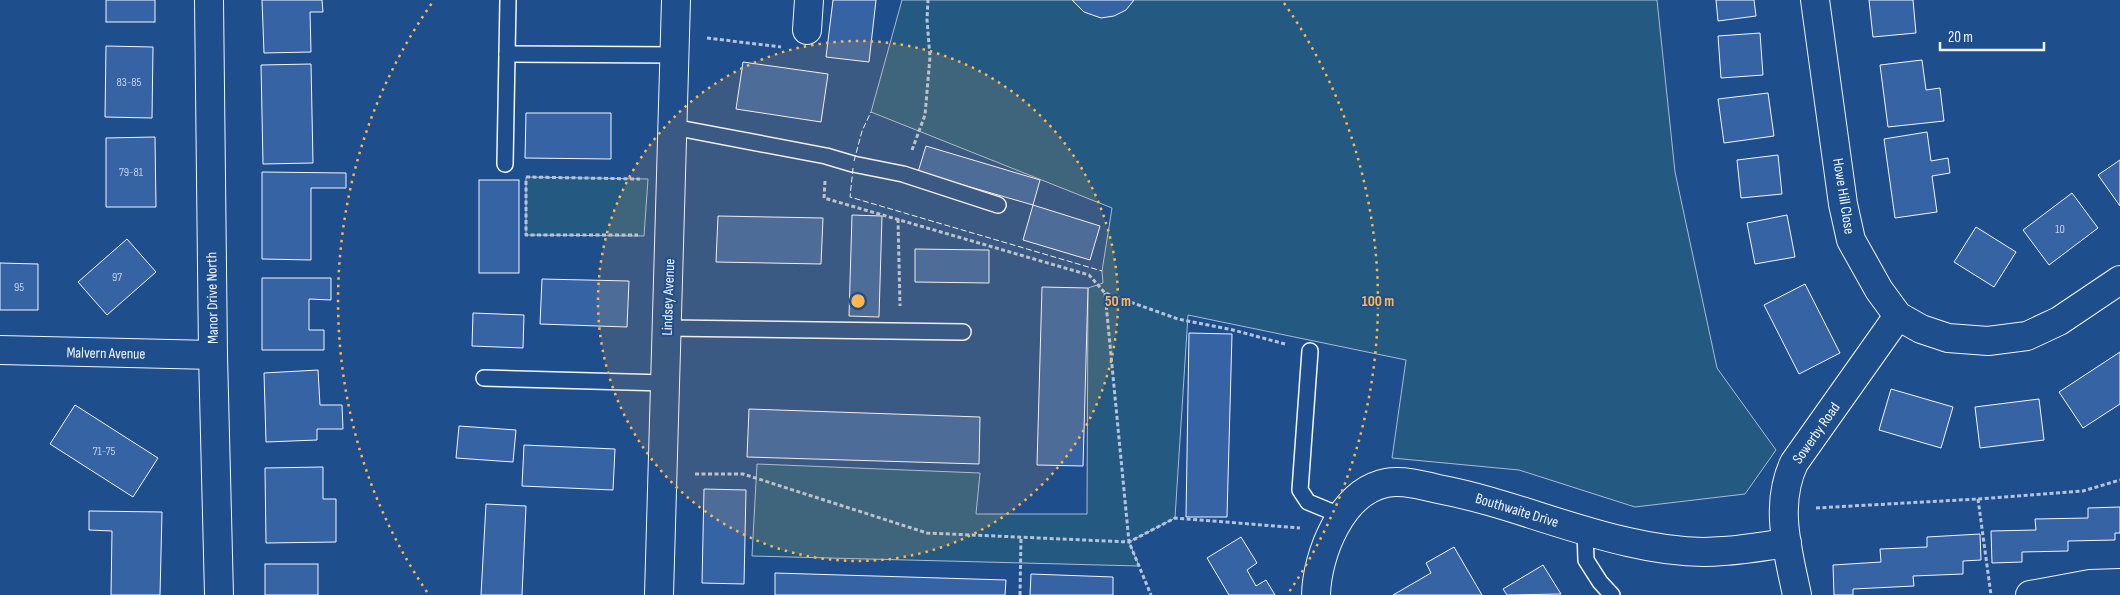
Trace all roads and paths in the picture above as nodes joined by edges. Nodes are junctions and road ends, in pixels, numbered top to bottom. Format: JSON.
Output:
{"nodes":[{"id":1,"x":209,"y":0,"type":"edge"},
{"id":2,"x":508,"y":0,"type":"edge"},
{"id":3,"x":676,"y":0,"type":"edge"},
{"id":4,"x":809,"y":0,"type":"edge"},
{"id":5,"x":928,"y":0,"type":"edge"},
{"id":6,"x":1815,"y":0,"type":"edge"},
{"id":7,"x":806,"y":30,"type":"joint"},
{"id":8,"x":674,"y":45,"type":"junction"},
{"id":9,"x":507,"y":54,"type":"junction"},
{"id":10,"x":673,"y":127,"type":"junction"},
{"id":11,"x":826,"y":156,"type":"junction"},
{"id":12,"x":505,"y":164,"type":"joint"},
{"id":13,"x":903,"y":174,"type":"junction"},
{"id":14,"x":526,"y":177,"type":"junction"},
{"id":15,"x":672,"y":180,"type":"junction"},
{"id":16,"x":998,"y":205,"type":"dead end"},
{"id":17,"x":898,"y":219,"type":"junction"},
{"id":18,"x":670,"y":236,"type":"junction"},
{"id":19,"x":2120,"y":280,"type":"edge"},
{"id":20,"x":1106,"y":293,"type":"junction"},
{"id":21,"x":1898,"y":316,"type":"junction"},
{"id":22,"x":667,"y":328,"type":"junction"},
{"id":23,"x":900,"y":331,"type":"junction"},
{"id":24,"x":963,"y":332,"type":"dead end"},
{"id":25,"x":0,"y":350,"type":"edge"},
{"id":26,"x":1310,"y":351,"type":"joint"},
{"id":27,"x":213,"y":355,"type":"junction"},
{"id":28,"x":484,"y":378,"type":"dead end"},
{"id":29,"x":665,"y":383,"type":"junction"},
{"id":30,"x":663,"y":474,"type":"junction"},
{"id":31,"x":2120,"y":480,"type":"edge"},
{"id":32,"x":1978,"y":499,"type":"junction"},
{"id":33,"x":1783,"y":510,"type":"junction"},
{"id":34,"x":1336,"y":526,"type":"junction"},
{"id":35,"x":1585,"y":531,"type":"junction"},
{"id":36,"x":1021,"y":537,"type":"junction"},
{"id":37,"x":1129,"y":542,"type":"junction"},
{"id":38,"x":1787,"y":543,"type":"junction"},
{"id":39,"x":2120,"y":583,"type":"edge"},
{"id":40,"x":219,"y":595,"type":"edge"},
{"id":41,"x":659,"y":595,"type":"edge"},
{"id":42,"x":1020,"y":595,"type":"edge"},
{"id":43,"x":1151,"y":595,"type":"edge"},
{"id":44,"x":1316,"y":595,"type":"edge"},
{"id":45,"x":1612,"y":595,"type":"edge"},
{"id":46,"x":1797,"y":595,"type":"edge"},
{"id":47,"x":1991,"y":595,"type":"edge"},
{"id":48,"x":2030,"y":595,"type":"edge"}],
"edges":[{"from":1,"to":27,"type":"street","name":"Manor Drive North"},
{"from":2,"to":9,"type":"lane"},
{"from":3,"to":8,"type":"street","name":"Lindsey Avenue"},
{"from":4,"to":7,"type":"street"},
{"from":5,"to":13,"type":"path"},
{"from":6,"to":21,"type":"street","name":"Howe Hill Close"},
{"from":7,"to":8,"type":"path"},
{"from":8,"to":9,"type":"lane"},
{"from":8,"to":10,"type":"street","name":"Lindsey Avenue"},
{"from":9,"to":12,"type":"lane"},
{"from":10,"to":11,"type":"lane"},
{"from":10,"to":15,"type":"street","name":"Lindsey Avenue"},
{"from":11,"to":13,"type":"lane"},
{"from":11,"to":17,"type":"path"},
{"from":12,"to":14,"type":"path"},
{"from":13,"to":16,"type":"lane"},
{"from":14,"to":15,"type":"path"},
{"from":14,"to":18,"type":"path"},
{"from":15,"to":18,"type":"street","name":"Lindsey Avenue"},
{"from":17,"to":20,"type":"path"},
{"from":17,"to":23,"type":"path"},
{"from":18,"to":22,"type":"street","name":"Lindsey Avenue"},
{"from":19,"to":21,"type":"street","name":"Howe Hill Close"},
{"from":20,"to":26,"type":"path"},
{"from":20,"to":37,"type":"path"},
{"from":21,"to":33,"type":"street","name":"Sowerby Road"},
{"from":22,"to":23,"type":"lane"},
{"from":22,"to":29,"type":"street","name":"Lindsey Avenue"},
{"from":23,"to":24,"type":"lane"},
{"from":25,"to":27,"type":"street","name":"Malvern Avenue"},
{"from":26,"to":34,"type":"lane"},
{"from":27,"to":40,"type":"street","name":"Manor Drive North"},
{"from":28,"to":29,"type":"lane"},
{"from":29,"to":30,"type":"street","name":"Lindsey Avenue"},
{"from":30,"to":36,"type":"path"},
{"from":30,"to":41,"type":"street","name":"Lindsey Avenue"},
{"from":31,"to":32,"type":"path"},
{"from":32,"to":33,"type":"path"},
{"from":32,"to":47,"type":"path"},
{"from":33,"to":38,"type":"street","name":"Sowerby Road"},
{"from":34,"to":35,"type":"street","name":"Bouthwaite Drive"},
{"from":34,"to":37,"type":"path"},
{"from":34,"to":44,"type":"street","name":"Bouthwaite Drive"},
{"from":35,"to":38,"type":"street","name":"Bouthwaite Drive"},
{"from":35,"to":45,"type":"lane"},
{"from":36,"to":37,"type":"path"},
{"from":36,"to":42,"type":"path"},
{"from":37,"to":43,"type":"path"},
{"from":38,"to":46,"type":"street","name":"Sowerby Road"},
{"from":39,"to":48,"type":"street"}]}
